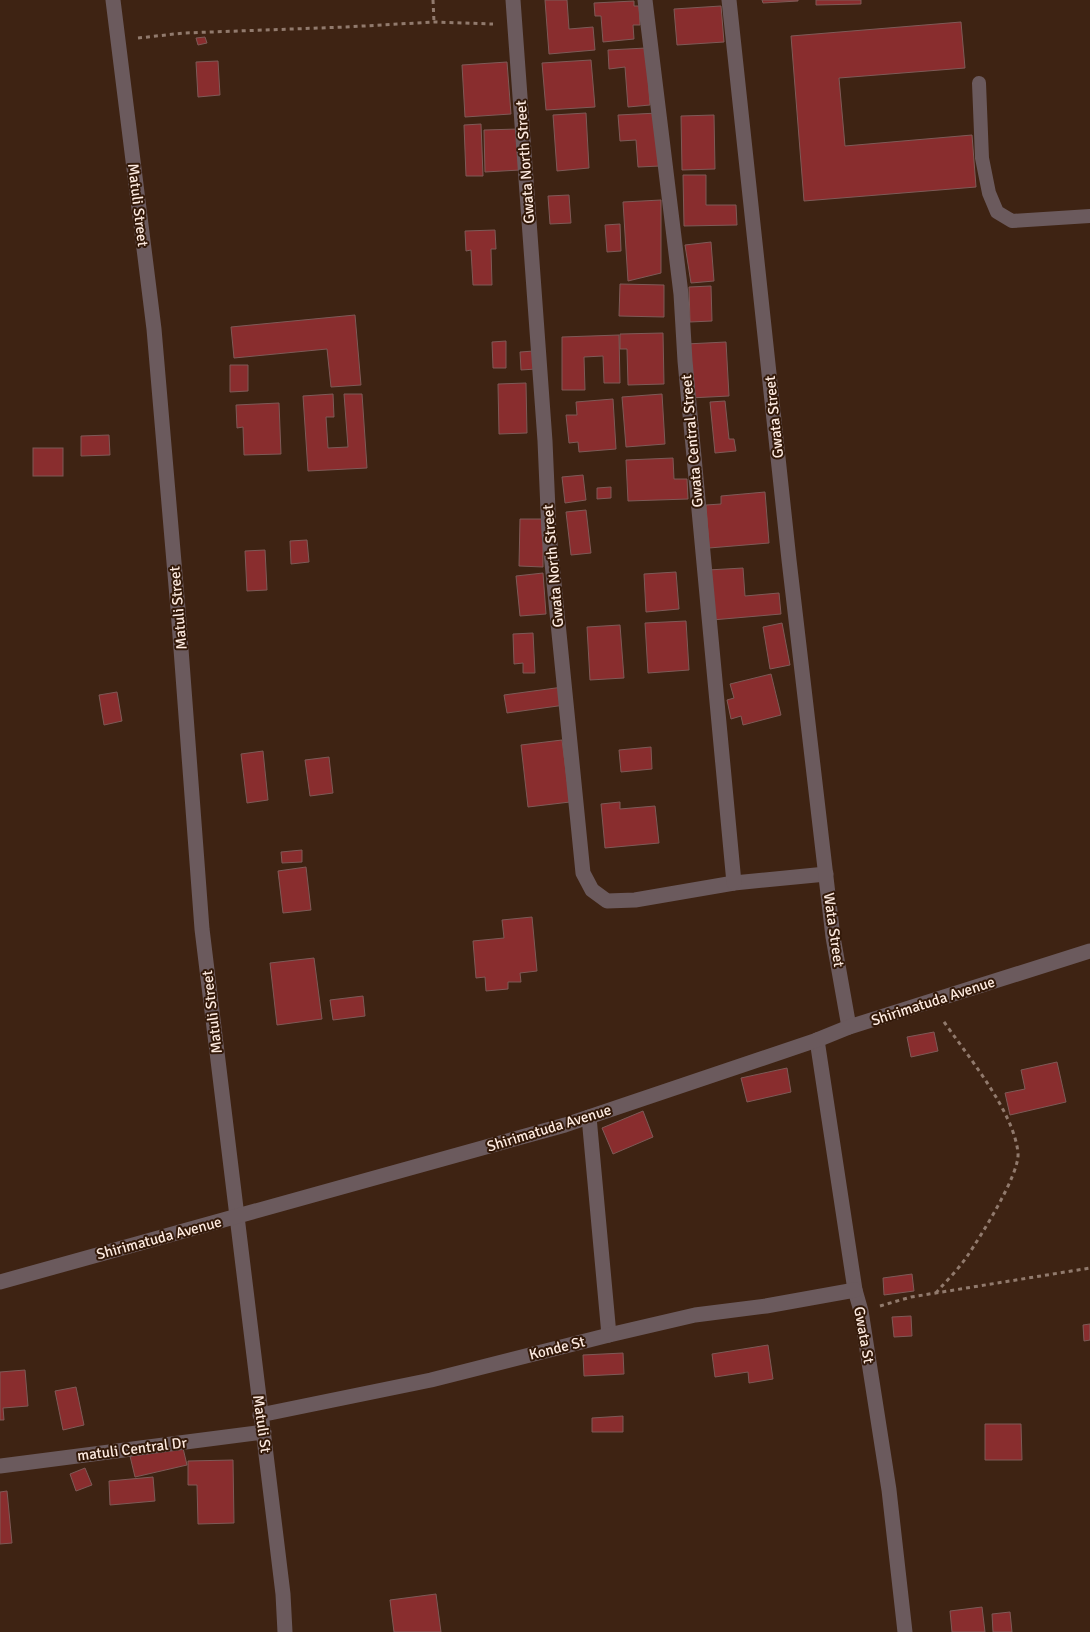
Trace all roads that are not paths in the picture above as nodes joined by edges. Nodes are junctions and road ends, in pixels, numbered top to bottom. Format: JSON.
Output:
{"nodes":[{"id":1,"x":113,"y":0,"type":"edge"},
{"id":2,"x":513,"y":0,"type":"edge"},
{"id":3,"x":645,"y":0,"type":"edge"},
{"id":4,"x":729,"y":0,"type":"edge"},
{"id":5,"x":979,"y":83,"type":"dead end"},
{"id":6,"x":1090,"y":216,"type":"edge"},
{"id":7,"x":821,"y":833,"type":"joint"},
{"id":8,"x":826,"y":874,"type":"junction"},
{"id":9,"x":734,"y":883,"type":"junction"},
{"id":10,"x":1090,"y":951,"type":"edge"},
{"id":11,"x":850,"y":1027,"type":"junction"},
{"id":12,"x":817,"y":1040,"type":"junction"},
{"id":13,"x":589,"y":1117,"type":"junction"},
{"id":14,"x":236,"y":1217,"type":"junction"},
{"id":15,"x":0,"y":1282,"type":"edge"},
{"id":16,"x":855,"y":1290,"type":"junction"},
{"id":17,"x":609,"y":1334,"type":"junction"},
{"id":18,"x":260,"y":1415,"type":"junction"},
{"id":19,"x":264,"y":1432,"type":"junction"},
{"id":20,"x":0,"y":1466,"type":"edge"},
{"id":21,"x":285,"y":1632,"type":"edge"},
{"id":22,"x":905,"y":1632,"type":"edge"}],
"edges":[{"from":1,"to":14,"type":"street","name":"Matuli Street"},
{"from":2,"to":9,"type":"street","name":"Gwata North Street"},
{"from":3,"to":9,"type":"street","name":"Gwata Central Street"},
{"from":4,"to":7,"type":"street","name":"Gwata Street"},
{"from":5,"to":6,"type":"lane"},
{"from":7,"to":8,"type":"street","name":"Wata Street"},
{"from":8,"to":9,"type":"street","name":"Gwata North Street"},
{"from":8,"to":11,"type":"street","name":"Wata Street"},
{"from":10,"to":11,"type":"street","name":"Shirimatuda Avenue"},
{"from":11,"to":12,"type":"street","name":"Shirimatuda Avenue"},
{"from":12,"to":13,"type":"street","name":"Shirimatuda Avenue"},
{"from":12,"to":16,"type":"street","name":"Gwata St"},
{"from":13,"to":14,"type":"street","name":"Shirimatuda Avenue"},
{"from":13,"to":17,"type":"street"},
{"from":14,"to":15,"type":"street","name":"Shirimatuda Avenue"},
{"from":14,"to":18,"type":"street","name":"Matuli St"},
{"from":16,"to":17,"type":"street","name":"Konde St"},
{"from":16,"to":22,"type":"street","name":"Gwata St"},
{"from":17,"to":18,"type":"street","name":"Konde St"},
{"from":18,"to":19,"type":"street","name":"Matuli St"},
{"from":19,"to":20,"type":"street","name":"matuli Central Dr"},
{"from":19,"to":21,"type":"street","name":"Matuli St"}]}
